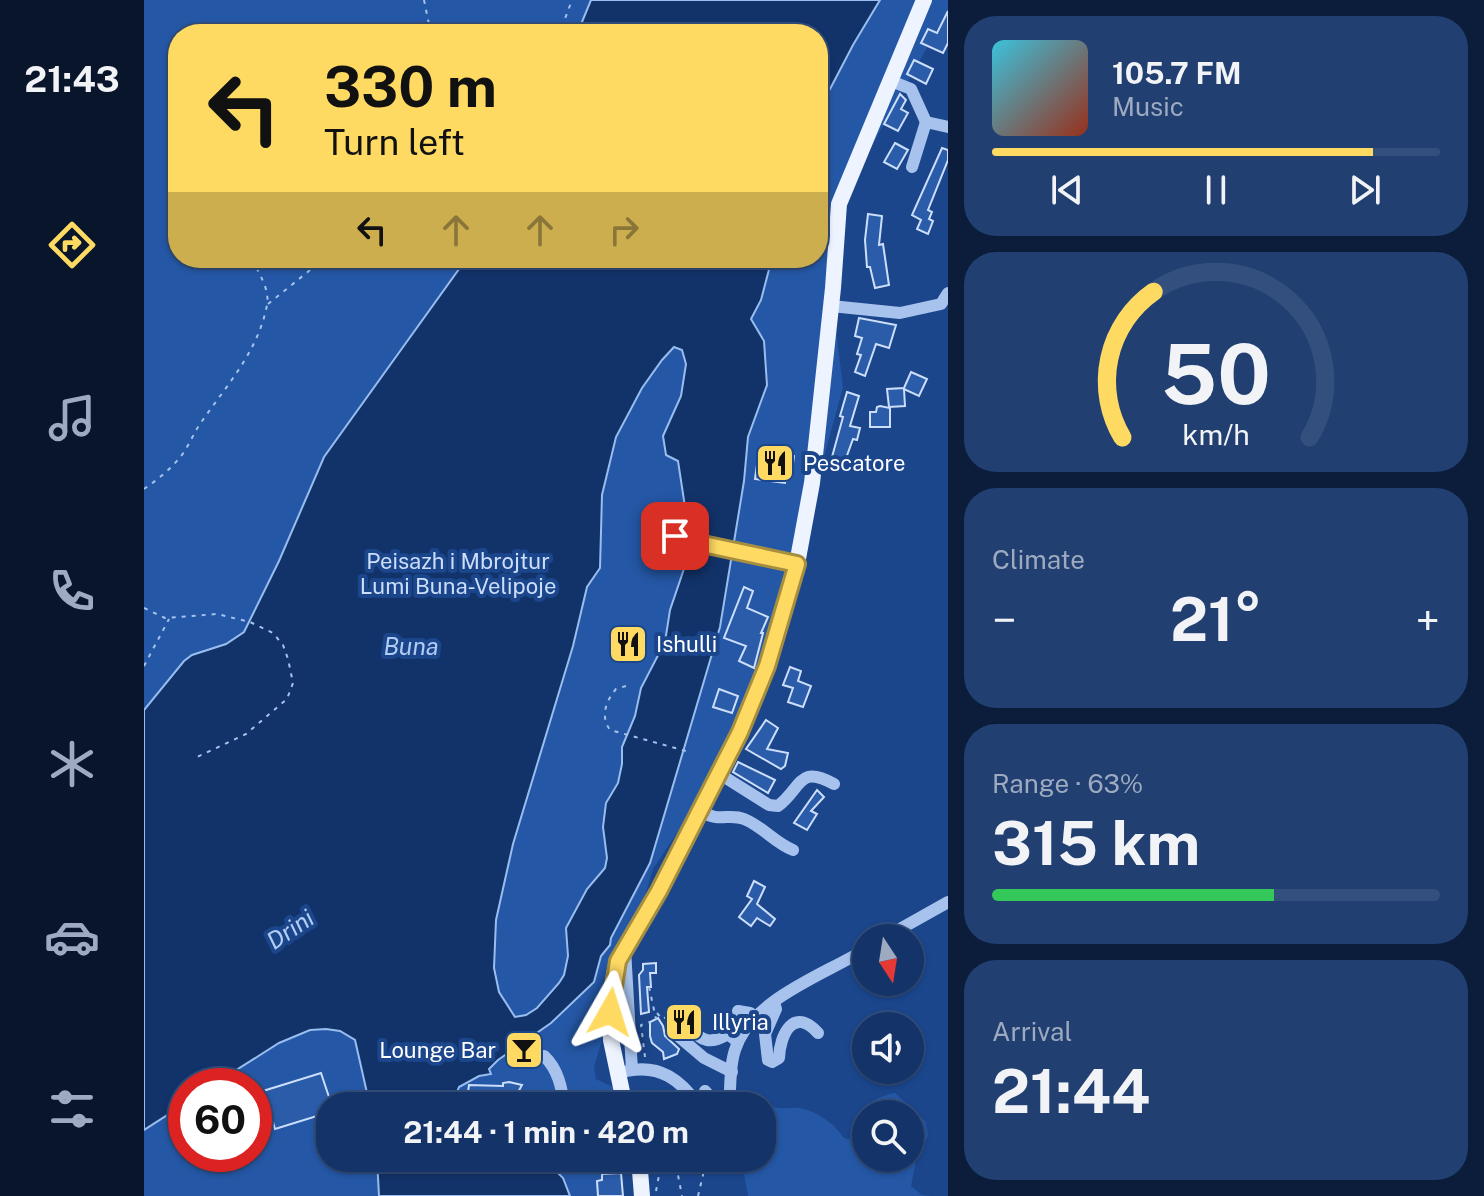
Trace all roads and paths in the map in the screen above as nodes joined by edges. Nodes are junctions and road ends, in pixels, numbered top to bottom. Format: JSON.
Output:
{"nodes":[{"id":1,"x":424,"y":0,"type":"edge"},
{"id":2,"x":572,"y":0,"type":"edge"},
{"id":3,"x":924,"y":0,"type":"edge"},
{"id":4,"x":429,"y":24,"type":"edge"},
{"id":5,"x":563,"y":24,"type":"edge"},
{"id":6,"x":891,"y":81,"type":"junction"},
{"id":7,"x":926,"y":122,"type":"junction"},
{"id":8,"x":948,"y":127,"type":"edge"},
{"id":9,"x":912,"y":167,"type":"dead end"},
{"id":10,"x":257,"y":268,"type":"edge"},
{"id":11,"x":313,"y":268,"type":"edge"},
{"id":12,"x":948,"y":293,"type":"edge"},
{"id":13,"x":267,"y":305,"type":"junction"},
{"id":14,"x":831,"y":306,"type":"junction"},
{"id":15,"x":144,"y":489,"type":"edge"},
{"id":16,"x":671,"y":509,"type":"dead end"},
{"id":17,"x":797,"y":564,"type":"junction"},
{"id":18,"x":144,"y":608,"type":"edge"},
{"id":19,"x":169,"y":618,"type":"junction"},
{"id":20,"x":144,"y":666,"type":"edge"},
{"id":21,"x":626,"y":686,"type":"dead end"},
{"id":22,"x":686,"y":751,"type":"dead end"},
{"id":23,"x":197,"y":757,"type":"dead end"},
{"id":24,"x":718,"y":777,"type":"junction"},
{"id":25,"x":834,"y":784,"type":"dead end"},
{"id":26,"x":701,"y":811,"type":"junction"},
{"id":27,"x":793,"y":850,"type":"dead end"},
{"id":28,"x":948,"y":902,"type":"edge"},
{"id":29,"x":909,"y":924,"type":"edge"},
{"id":30,"x":852,"y":957,"type":"edge"},
{"id":31,"x":649,"y":987,"type":"dead end"},
{"id":32,"x":774,"y":1003,"type":"junction"},
{"id":33,"x":738,"y":1011,"type":"dead end"},
{"id":34,"x":656,"y":1012,"type":"junction"},
{"id":35,"x":755,"y":1017,"type":"junction"},
{"id":36,"x":656,"y":1019,"type":"dead end"},
{"id":37,"x":650,"y":1022,"type":"dead end"},
{"id":38,"x":669,"y":1023,"type":"joint"},
{"id":39,"x":689,"y":1026,"type":"dead end"},
{"id":40,"x":818,"y":1033,"type":"dead end"},
{"id":41,"x":738,"y":1042,"type":"junction"},
{"id":42,"x":544,"y":1056,"type":"dead end"},
{"id":43,"x":629,"y":1071,"type":"junction"},
{"id":44,"x":732,"y":1072,"type":"junction"},
{"id":45,"x":563,"y":1092,"type":"edge"},
{"id":46,"x":627,"y":1092,"type":"edge"},
{"id":47,"x":689,"y":1092,"type":"edge"},
{"id":48,"x":730,"y":1092,"type":"edge"},
{"id":49,"x":640,"y":1172,"type":"edge"},
{"id":50,"x":704,"y":1172,"type":"edge"},
{"id":51,"x":642,"y":1196,"type":"edge"},
{"id":52,"x":653,"y":1196,"type":"edge"},
{"id":53,"x":682,"y":1196,"type":"edge"},
{"id":54,"x":698,"y":1196,"type":"edge"}],
"edges":[{"from":1,"to":4,"type":"path"},
{"from":2,"to":5,"type":"path"},
{"from":3,"to":6,"type":"main road"},
{"from":6,"to":7,"type":"street"},
{"from":6,"to":14,"type":"main road"},
{"from":7,"to":8,"type":"street"},
{"from":7,"to":9,"type":"street"},
{"from":10,"to":13,"type":"path"},
{"from":11,"to":13,"type":"path"},
{"from":12,"to":14,"type":"street"},
{"from":13,"to":15,"type":"path"},
{"from":14,"to":17,"type":"main road"},
{"from":16,"to":17,"type":"street"},
{"from":17,"to":24,"type":"main road"},
{"from":18,"to":19,"type":"path"},
{"from":19,"to":20,"type":"path"},
{"from":19,"to":23,"type":"path"},
{"from":21,"to":22,"type":"path"},
{"from":24,"to":25,"type":"street"},
{"from":24,"to":26,"type":"main road"},
{"from":26,"to":27,"type":"street"},
{"from":26,"to":43,"type":"main road"},
{"from":28,"to":29,"type":"street"},
{"from":30,"to":32,"type":"street"},
{"from":31,"to":34,"type":"path"},
{"from":32,"to":35,"type":"street"},
{"from":32,"to":40,"type":"street"},
{"from":33,"to":35,"type":"street"},
{"from":34,"to":36,"type":"path"},
{"from":34,"to":38,"type":"path"},
{"from":35,"to":41,"type":"street"},
{"from":37,"to":43,"type":"path"},
{"from":38,"to":44,"type":"street"},
{"from":39,"to":41,"type":"street"},
{"from":41,"to":44,"type":"street"},
{"from":42,"to":45,"type":"street"},
{"from":43,"to":46,"type":"main road"},
{"from":43,"to":47,"type":"street"},
{"from":44,"to":48,"type":"street"},
{"from":49,"to":51,"type":"main road"},
{"from":50,"to":54,"type":"path"},
{"from":52,"to":53,"type":"path"}]}
